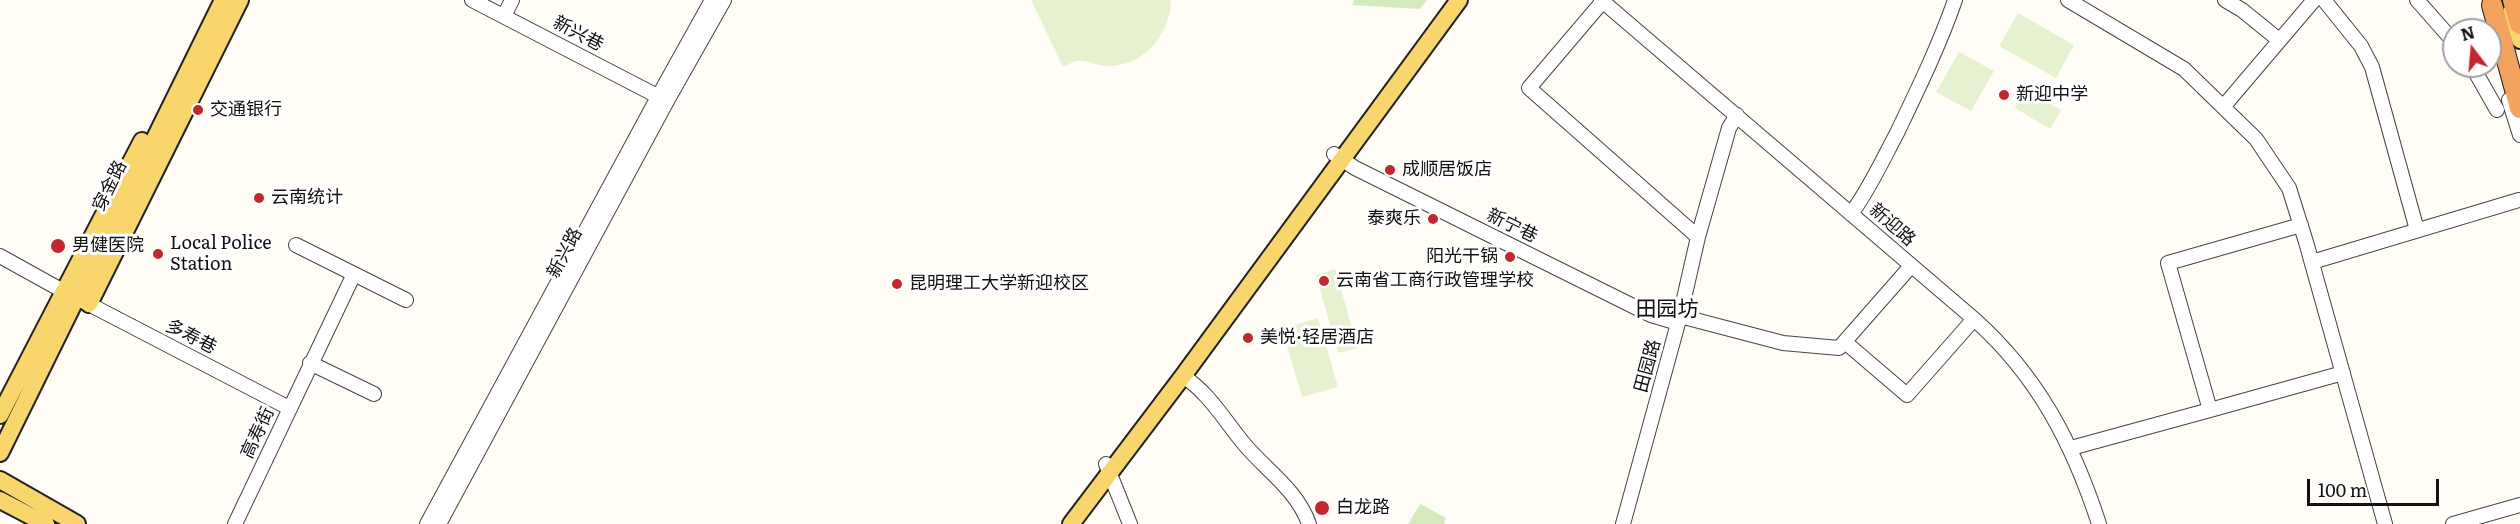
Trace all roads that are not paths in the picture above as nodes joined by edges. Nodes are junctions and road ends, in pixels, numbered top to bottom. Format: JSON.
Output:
{"nodes":[{"id":1,"x":210,"y":0,"type":"edge"},
{"id":2,"x":223,"y":0,"type":"edge"},
{"id":3,"x":240,"y":0,"type":"edge"},
{"id":4,"x":472,"y":0,"type":"edge"},
{"id":5,"x":512,"y":0,"type":"edge"},
{"id":6,"x":712,"y":0,"type":"edge"},
{"id":7,"x":724,"y":0,"type":"edge"},
{"id":8,"x":1446,"y":0,"type":"edge"},
{"id":9,"x":1459,"y":0,"type":"edge"},
{"id":10,"x":1602,"y":0,"type":"edge"},
{"id":11,"x":1955,"y":0,"type":"edge"},
{"id":12,"x":2068,"y":0,"type":"edge"},
{"id":13,"x":2225,"y":0,"type":"edge"},
{"id":14,"x":2314,"y":0,"type":"edge"},
{"id":15,"x":2324,"y":0,"type":"edge"},
{"id":16,"x":2417,"y":0,"type":"edge"},
{"id":17,"x":2513,"y":0,"type":"edge"},
{"id":18,"x":2494,"y":1,"type":"edge"},
{"id":19,"x":504,"y":16,"type":"junction"},
{"id":20,"x":2520,"y":24,"type":"edge"},
{"id":21,"x":2442,"y":28,"type":"edge"},
{"id":22,"x":2279,"y":40,"type":"junction"},
{"id":23,"x":2520,"y":40,"type":"edge"},
{"id":24,"x":2479,"y":78,"type":"edge"},
{"id":25,"x":2520,"y":79,"type":"edge"},
{"id":26,"x":662,"y":99,"type":"junction"},
{"id":27,"x":2223,"y":107,"type":"junction"},
{"id":28,"x":2520,"y":108,"type":"edge"},
{"id":29,"x":2497,"y":110,"type":"dead end"},
{"id":30,"x":1737,"y":115,"type":"junction"},
{"id":31,"x":2520,"y":135,"type":"edge"},
{"id":32,"x":1338,"y":157,"type":"junction"},
{"id":33,"x":2519,"y":200,"type":"edge"},
{"id":34,"x":1851,"y":213,"type":"junction"},
{"id":35,"x":2301,"y":225,"type":"junction"},
{"id":36,"x":2416,"y":230,"type":"junction"},
{"id":37,"x":1698,"y":237,"type":"junction"},
{"id":38,"x":296,"y":245,"type":"dead end"},
{"id":39,"x":0,"y":256,"type":"edge"},
{"id":40,"x":2312,"y":262,"type":"junction"},
{"id":41,"x":1911,"y":266,"type":"junction"},
{"id":42,"x":354,"y":274,"type":"junction"},
{"id":43,"x":76,"y":298,"type":"junction"},
{"id":44,"x":406,"y":300,"type":"dead end"},
{"id":45,"x":1974,"y":319,"type":"junction"},
{"id":46,"x":1679,"y":320,"type":"junction"},
{"id":47,"x":1845,"y":342,"type":"junction"},
{"id":48,"x":312,"y":360,"type":"junction"},
{"id":49,"x":2343,"y":373,"type":"junction"},
{"id":50,"x":1183,"y":376,"type":"junction"},
{"id":51,"x":374,"y":394,"type":"dead end"},
{"id":52,"x":289,"y":408,"type":"junction"},
{"id":53,"x":2210,"y":410,"type":"junction"},
{"id":54,"x":0,"y":415,"type":"edge"},
{"id":55,"x":2071,"y":448,"type":"junction"},
{"id":56,"x":0,"y":453,"type":"edge"},
{"id":57,"x":1107,"y":468,"type":"junction"},
{"id":58,"x":0,"y":480,"type":"edge"},
{"id":59,"x":0,"y":500,"type":"edge"},
{"id":60,"x":2520,"y":505,"type":"edge"},
{"id":61,"x":2484,"y":520,"type":"edge"},
{"id":62,"x":46,"y":524,"type":"edge"},
{"id":63,"x":77,"y":524,"type":"edge"},
{"id":64,"x":235,"y":524,"type":"edge"},
{"id":65,"x":427,"y":524,"type":"edge"},
{"id":66,"x":439,"y":524,"type":"edge"},
{"id":67,"x":1060,"y":524,"type":"edge"},
{"id":68,"x":1071,"y":524,"type":"edge"},
{"id":69,"x":1130,"y":524,"type":"edge"},
{"id":70,"x":1309,"y":524,"type":"edge"},
{"id":71,"x":1623,"y":524,"type":"edge"},
{"id":72,"x":2099,"y":524,"type":"edge"},
{"id":73,"x":2385,"y":524,"type":"edge"},
{"id":74,"x":2453,"y":524,"type":"edge"}],
"edges":[{"from":1,"to":43,"type":"main road","name":"穿金路"},
{"from":2,"to":43,"type":"main road","name":"穿金路"},
{"from":3,"to":43,"type":"main road"},
{"from":4,"to":19,"type":"street","name":"新兴巷"},
{"from":5,"to":19,"type":"street"},
{"from":6,"to":26,"type":"street","name":"新兴路"},
{"from":7,"to":26,"type":"street","name":"新兴路"},
{"from":8,"to":32,"type":"main road"},
{"from":9,"to":32,"type":"main road"},
{"from":10,"to":30,"type":"street","name":"新迎路"},
{"from":10,"to":37,"type":"street"},
{"from":11,"to":34,"type":"street"},
{"from":12,"to":27,"type":"street"},
{"from":13,"to":22,"type":"street"},
{"from":14,"to":22,"type":"street"},
{"from":15,"to":36,"type":"street"},
{"from":16,"to":21,"type":"street"},
{"from":17,"to":20,"type":"highway"},
{"from":18,"to":23,"type":"main road"},
{"from":18,"to":25,"type":"main road"},
{"from":18,"to":28,"type":"highway"},
{"from":18,"to":31,"type":"street"},
{"from":19,"to":26,"type":"street","name":"新兴巷"},
{"from":22,"to":27,"type":"street"},
{"from":24,"to":29,"type":"street"},
{"from":26,"to":65,"type":"street","name":"新兴路"},
{"from":26,"to":66,"type":"street","name":"新兴路"},
{"from":27,"to":35,"type":"street"},
{"from":30,"to":34,"type":"street","name":"新迎路"},
{"from":30,"to":37,"type":"street","name":"田园路"},
{"from":32,"to":46,"type":"street","name":"新宁巷"},
{"from":32,"to":50,"type":"main road"},
{"from":32,"to":57,"type":"main road"},
{"from":33,"to":36,"type":"street"},
{"from":34,"to":41,"type":"street","name":"新迎路"},
{"from":35,"to":40,"type":"street"},
{"from":35,"to":53,"type":"street"},
{"from":36,"to":40,"type":"street"},
{"from":37,"to":46,"type":"street","name":"田园路"},
{"from":38,"to":42,"type":"street"},
{"from":39,"to":43,"type":"street","name":"多寿巷"},
{"from":40,"to":49,"type":"street"},
{"from":41,"to":45,"type":"street","name":"新迎路"},
{"from":41,"to":47,"type":"street"},
{"from":42,"to":44,"type":"street"},
{"from":42,"to":48,"type":"street","name":"高寿街"},
{"from":43,"to":52,"type":"street","name":"多寿巷"},
{"from":43,"to":54,"type":"main road","name":"穿金路"},
{"from":43,"to":56,"type":"main road","name":"穿金路"},
{"from":45,"to":47,"type":"street"},
{"from":45,"to":55,"type":"street","name":"新迎路"},
{"from":46,"to":47,"type":"street","name":"新宁巷"},
{"from":46,"to":71,"type":"street","name":"田园路"},
{"from":48,"to":51,"type":"street"},
{"from":48,"to":52,"type":"street","name":"高寿街"},
{"from":49,"to":53,"type":"street"},
{"from":49,"to":73,"type":"street"},
{"from":50,"to":57,"type":"main road"},
{"from":50,"to":70,"type":"street"},
{"from":52,"to":64,"type":"street","name":"高寿街"},
{"from":53,"to":55,"type":"street"},
{"from":55,"to":72,"type":"street","name":"新迎路"},
{"from":57,"to":67,"type":"main road"},
{"from":57,"to":68,"type":"main road"},
{"from":57,"to":69,"type":"street"},
{"from":58,"to":63,"type":"main road"},
{"from":59,"to":62,"type":"main road"},
{"from":60,"to":61,"type":"street"},
{"from":61,"to":74,"type":"street"}]}
